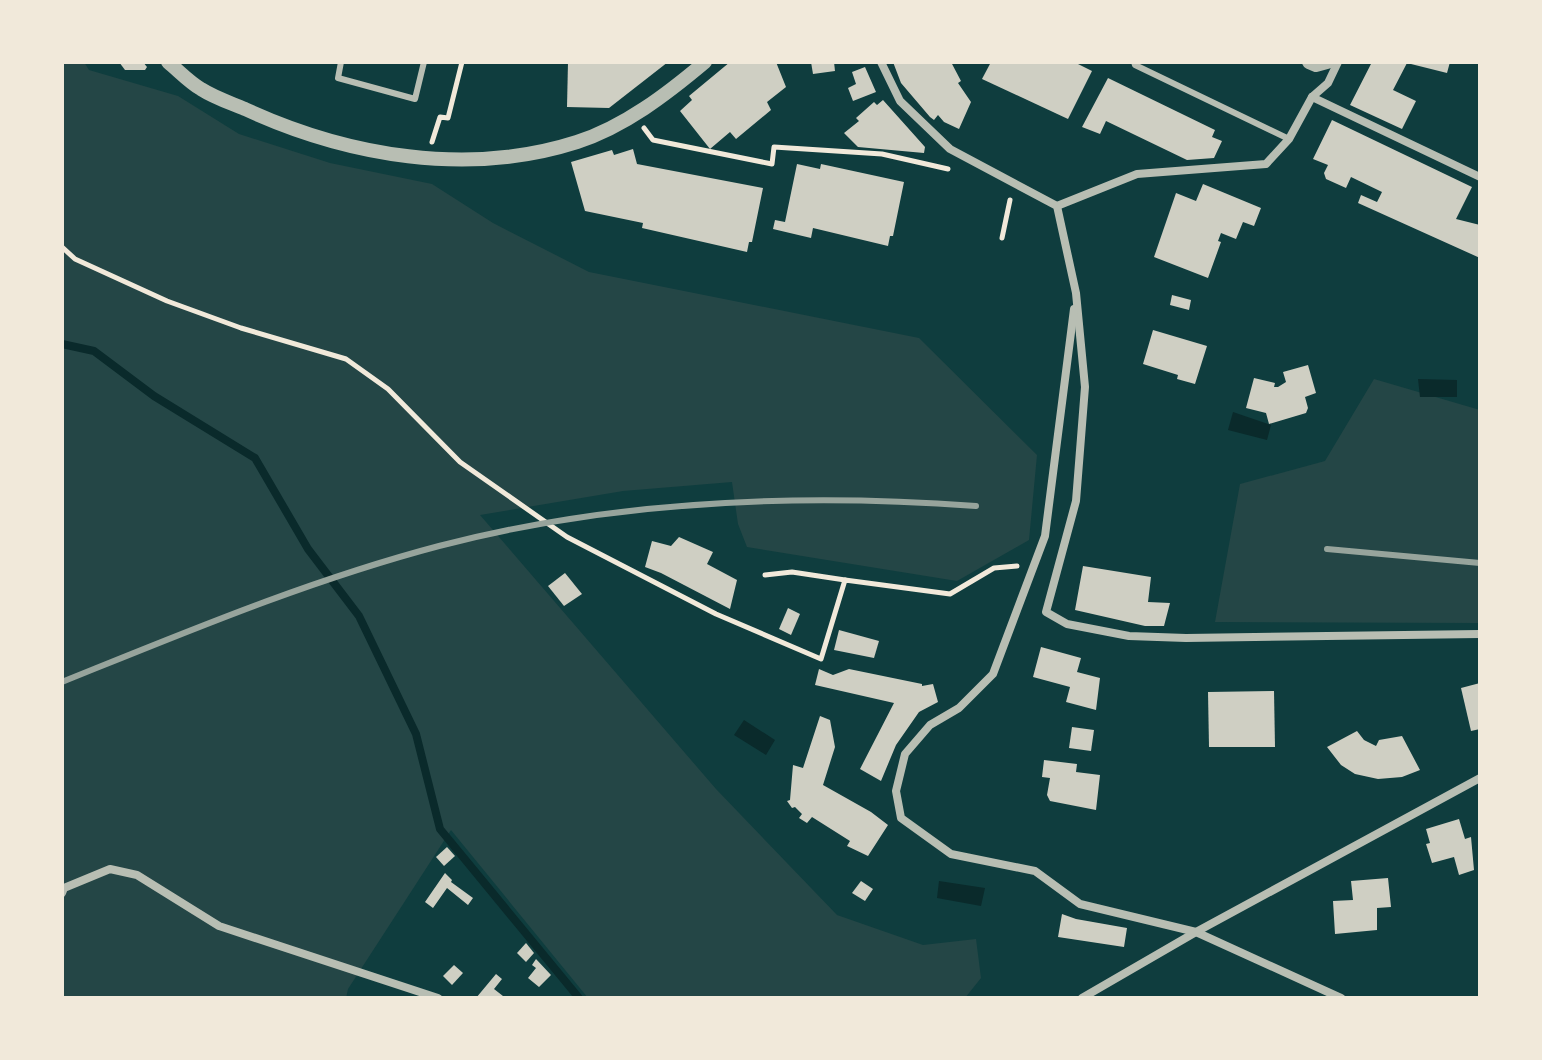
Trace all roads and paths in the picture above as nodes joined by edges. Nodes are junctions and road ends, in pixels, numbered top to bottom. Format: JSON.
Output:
{"nodes":[{"id":1,"x":168,"y":62,"type":"edge"},
{"id":2,"x":341,"y":62,"type":"edge"},
{"id":3,"x":424,"y":62,"type":"edge"},
{"id":4,"x":462,"y":62,"type":"edge"},
{"id":5,"x":705,"y":62,"type":"edge"},
{"id":6,"x":881,"y":62,"type":"edge"},
{"id":7,"x":1134,"y":62,"type":"edge"},
{"id":8,"x":1338,"y":62,"type":"edge"},
{"id":9,"x":1312,"y":97,"type":"junction"},
{"id":10,"x":634,"y":114,"type":"junction"},
{"id":11,"x":1289,"y":139,"type":"junction"},
{"id":12,"x":432,"y":142,"type":"dead end"},
{"id":13,"x":958,"y":170,"type":"dead end"},
{"id":14,"x":1480,"y":177,"type":"edge"},
{"id":15,"x":998,"y":193,"type":"dead end"},
{"id":16,"x":1057,"y":206,"type":"junction"},
{"id":17,"x":1002,"y":238,"type":"dead end"},
{"id":18,"x":62,"y":247,"type":"edge"},
{"id":19,"x":1076,"y":293,"type":"junction"},
{"id":20,"x":1034,"y":565,"type":"junction"},
{"id":21,"x":765,"y":575,"type":"dead end"},
{"id":22,"x":845,"y":580,"type":"junction"},
{"id":23,"x":1480,"y":634,"type":"edge"},
{"id":24,"x":1480,"y":778,"type":"edge"},
{"id":25,"x":63,"y":890,"type":"edge"},
{"id":26,"x":1196,"y":932,"type":"junction"},
{"id":27,"x":438,"y":998,"type":"edge"},
{"id":28,"x":1082,"y":998,"type":"edge"},
{"id":29,"x":1341,"y":998,"type":"edge"}],
"edges":[{"from":1,"to":10,"type":"street"},
{"from":2,"to":3,"type":"lane"},
{"from":4,"to":12,"type":"path"},
{"from":5,"to":10,"type":"street"},
{"from":6,"to":16,"type":"street"},
{"from":7,"to":11,"type":"lane"},
{"from":8,"to":9,"type":"street"},
{"from":9,"to":11,"type":"street"},
{"from":9,"to":14,"type":"street"},
{"from":10,"to":13,"type":"path"},
{"from":11,"to":16,"type":"street"},
{"from":15,"to":17,"type":"path"},
{"from":16,"to":19,"type":"street"},
{"from":18,"to":22,"type":"path"},
{"from":19,"to":20,"type":"street"},
{"from":19,"to":23,"type":"street"},
{"from":20,"to":22,"type":"path"},
{"from":20,"to":26,"type":"street"},
{"from":21,"to":22,"type":"path"},
{"from":24,"to":26,"type":"street"},
{"from":25,"to":27,"type":"street"},
{"from":26,"to":28,"type":"street"},
{"from":26,"to":29,"type":"street"}]}
